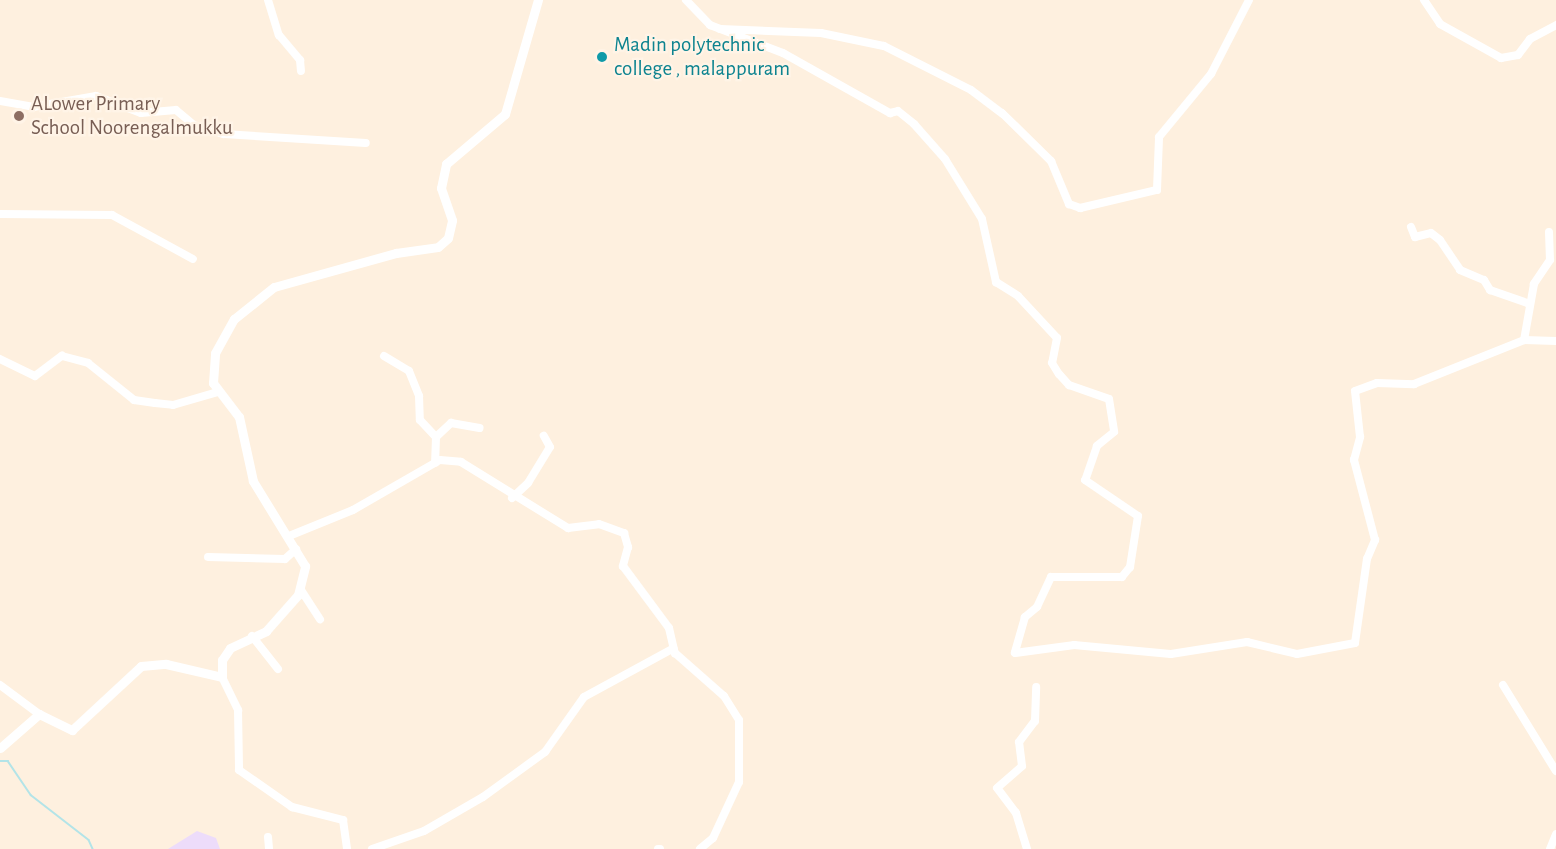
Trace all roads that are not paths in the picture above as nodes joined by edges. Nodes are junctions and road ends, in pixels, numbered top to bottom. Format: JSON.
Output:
{"nodes":[{"id":1,"x":268,"y":0,"type":"edge"},
{"id":2,"x":538,"y":0,"type":"edge"},
{"id":3,"x":687,"y":0,"type":"edge"},
{"id":4,"x":1249,"y":0,"type":"edge"},
{"id":5,"x":1424,"y":0,"type":"edge"},
{"id":6,"x":1556,"y":25,"type":"edge"},
{"id":7,"x":720,"y":29,"type":"junction"},
{"id":8,"x":301,"y":71,"type":"dead end"},
{"id":9,"x":0,"y":101,"type":"edge"},
{"id":10,"x":366,"y":143,"type":"dead end"},
{"id":11,"x":0,"y":214,"type":"edge"},
{"id":12,"x":1411,"y":227,"type":"dead end"},
{"id":13,"x":1549,"y":232,"type":"dead end"},
{"id":14,"x":193,"y":259,"type":"dead end"},
{"id":15,"x":1530,"y":304,"type":"junction"},
{"id":16,"x":1524,"y":340,"type":"junction"},
{"id":17,"x":1556,"y":341,"type":"edge"},
{"id":18,"x":384,"y":356,"type":"dead end"},
{"id":19,"x":0,"y":359,"type":"edge"},
{"id":20,"x":218,"y":392,"type":"junction"},
{"id":21,"x":480,"y":428,"type":"dead end"},
{"id":22,"x":544,"y":436,"type":"dead end"},
{"id":23,"x":436,"y":437,"type":"junction"},
{"id":24,"x":435,"y":463,"type":"junction"},
{"id":25,"x":512,"y":498,"type":"junction"},
{"id":26,"x":289,"y":536,"type":"junction"},
{"id":27,"x":296,"y":549,"type":"junction"},
{"id":28,"x":208,"y":557,"type":"dead end"},
{"id":29,"x":301,"y":590,"type":"junction"},
{"id":30,"x":320,"y":619,"type":"dead end"},
{"id":31,"x":252,"y":636,"type":"junction"},
{"id":32,"x":674,"y":648,"type":"junction"},
{"id":33,"x":278,"y":669,"type":"dead end"},
{"id":34,"x":222,"y":677,"type":"junction"},
{"id":35,"x":0,"y":685,"type":"edge"},
{"id":36,"x":1503,"y":685,"type":"dead end"},
{"id":37,"x":1036,"y":687,"type":"dead end"},
{"id":38,"x":39,"y":714,"type":"junction"},
{"id":39,"x":0,"y":748,"type":"edge"},
{"id":40,"x":1556,"y":771,"type":"edge"},
{"id":41,"x":1556,"y":834,"type":"edge"},
{"id":42,"x":268,"y":837,"type":"dead end"},
{"id":43,"x":268,"y":849,"type":"edge"},
{"id":44,"x":347,"y":849,"type":"edge"},
{"id":45,"x":372,"y":849,"type":"edge"},
{"id":46,"x":700,"y":849,"type":"edge"},
{"id":47,"x":1027,"y":849,"type":"edge"},
{"id":48,"x":1550,"y":849,"type":"edge"}],
"edges":[{"from":1,"to":8,"type":"street"},
{"from":2,"to":20,"type":"street"},
{"from":3,"to":7,"type":"street"},
{"from":4,"to":7,"type":"street"},
{"from":5,"to":6,"type":"street"},
{"from":7,"to":16,"type":"street"},
{"from":9,"to":10,"type":"street"},
{"from":11,"to":14,"type":"street"},
{"from":12,"to":15,"type":"street"},
{"from":13,"to":15,"type":"street"},
{"from":15,"to":16,"type":"street"},
{"from":16,"to":17,"type":"street"},
{"from":18,"to":23,"type":"street"},
{"from":19,"to":20,"type":"street"},
{"from":20,"to":26,"type":"street"},
{"from":21,"to":23,"type":"street"},
{"from":22,"to":25,"type":"street"},
{"from":23,"to":24,"type":"street"},
{"from":24,"to":25,"type":"street"},
{"from":24,"to":26,"type":"street"},
{"from":25,"to":32,"type":"street"},
{"from":26,"to":27,"type":"street"},
{"from":27,"to":28,"type":"street"},
{"from":27,"to":29,"type":"street"},
{"from":29,"to":30,"type":"street"},
{"from":29,"to":31,"type":"street"},
{"from":31,"to":33,"type":"street"},
{"from":31,"to":34,"type":"street"},
{"from":32,"to":45,"type":"street"},
{"from":32,"to":46,"type":"street"},
{"from":34,"to":38,"type":"street"},
{"from":34,"to":44,"type":"street"},
{"from":35,"to":38,"type":"street"},
{"from":36,"to":40,"type":"street"},
{"from":37,"to":47,"type":"street"},
{"from":38,"to":39,"type":"street"},
{"from":41,"to":48,"type":"street"},
{"from":42,"to":43,"type":"street"}]}
